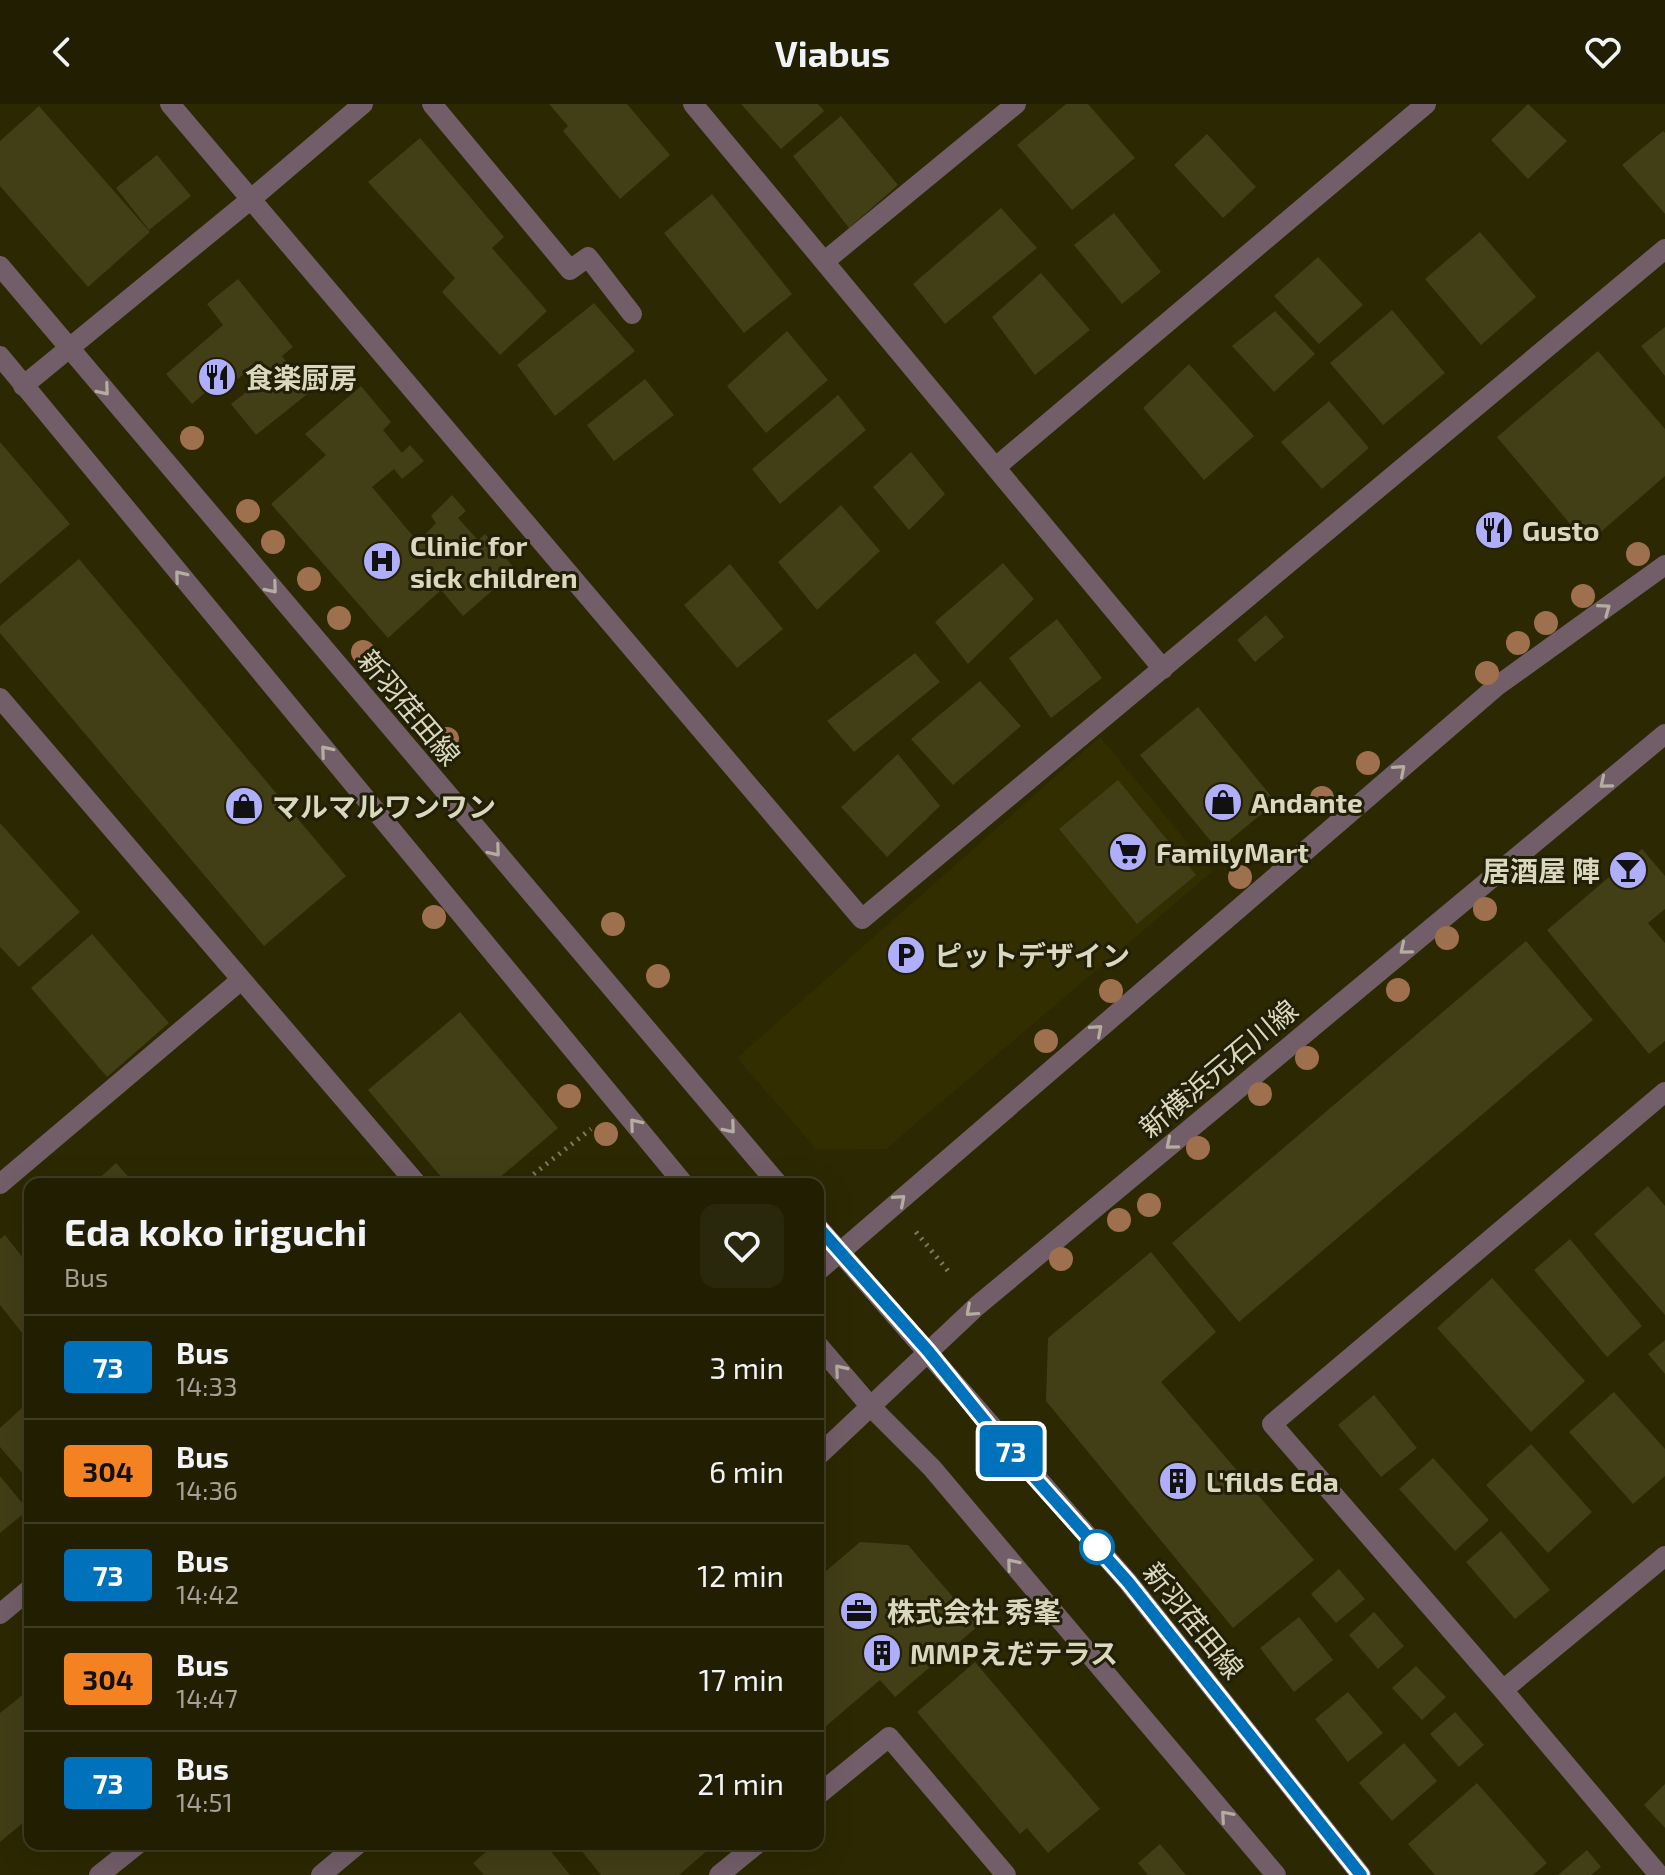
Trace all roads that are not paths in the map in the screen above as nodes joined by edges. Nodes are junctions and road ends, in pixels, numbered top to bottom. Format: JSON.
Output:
{"nodes":[{"id":1,"x":170,"y":104,"type":"edge"},
{"id":2,"x":363,"y":104,"type":"edge"},
{"id":3,"x":432,"y":104,"type":"edge"},
{"id":4,"x":693,"y":104,"type":"edge"},
{"id":5,"x":1016,"y":104,"type":"edge"},
{"id":6,"x":1426,"y":104,"type":"edge"},
{"id":7,"x":250,"y":200,"type":"junction"},
{"id":8,"x":1665,"y":249,"type":"edge"},
{"id":9,"x":825,"y":261,"type":"junction"},
{"id":10,"x":0,"y":266,"type":"edge"},
{"id":11,"x":632,"y":314,"type":"dead end"},
{"id":12,"x":69,"y":348,"type":"junction"},
{"id":13,"x":0,"y":356,"type":"edge"},
{"id":14,"x":23,"y":386,"type":"junction"},
{"id":15,"x":996,"y":467,"type":"junction"},
{"id":16,"x":1665,"y":565,"type":"edge"},
{"id":17,"x":1163,"y":669,"type":"junction"},
{"id":18,"x":0,"y":698,"type":"edge"},
{"id":19,"x":1665,"y":734,"type":"edge"},
{"id":20,"x":241,"y":980,"type":"junction"},
{"id":21,"x":1665,"y":1092,"type":"edge"},
{"id":22,"x":412,"y":1178,"type":"edge"},
{"id":23,"x":679,"y":1178,"type":"edge"},
{"id":24,"x":773,"y":1178,"type":"edge"},
{"id":25,"x":0,"y":1184,"type":"edge"},
{"id":26,"x":824,"y":1233,"type":"edge"},
{"id":27,"x":841,"y":1251,"type":"junction"},
{"id":28,"x":824,"y":1266,"type":"edge"},
{"id":29,"x":928,"y":1351,"type":"junction"},
{"id":30,"x":824,"y":1352,"type":"edge"},
{"id":31,"x":871,"y":1407,"type":"junction"},
{"id":32,"x":824,"y":1450,"type":"edge"},
{"id":33,"x":1665,"y":1556,"type":"edge"},
{"id":34,"x":24,"y":1594,"type":"edge"},
{"id":35,"x":0,"y":1614,"type":"edge"},
{"id":36,"x":1503,"y":1690,"type":"junction"},
{"id":37,"x":824,"y":1790,"type":"edge"},
{"id":38,"x":130,"y":1850,"type":"edge"},
{"id":39,"x":351,"y":1850,"type":"edge"},
{"id":40,"x":750,"y":1850,"type":"edge"},
{"id":41,"x":99,"y":1875,"type":"edge"},
{"id":42,"x":321,"y":1875,"type":"edge"},
{"id":43,"x":719,"y":1875,"type":"edge"},
{"id":44,"x":1006,"y":1875,"type":"edge"},
{"id":45,"x":1276,"y":1875,"type":"edge"},
{"id":46,"x":1361,"y":1875,"type":"edge"},
{"id":47,"x":1659,"y":1875,"type":"edge"}],
"edges":[{"from":1,"to":7,"type":"street"},
{"from":2,"to":7,"type":"street"},
{"from":3,"to":11,"type":"street"},
{"from":4,"to":9,"type":"street"},
{"from":5,"to":9,"type":"street"},
{"from":6,"to":15,"type":"street"},
{"from":7,"to":12,"type":"street"},
{"from":7,"to":17,"type":"street"},
{"from":8,"to":17,"type":"street"},
{"from":9,"to":15,"type":"street"},
{"from":10,"to":12,"type":"street","name":"新羽荏田線"},
{"from":12,"to":14,"type":"street"},
{"from":12,"to":24,"type":"street","name":"新羽荏田線","one_way":true},
{"from":13,"to":14,"type":"street"},
{"from":23,"to":14,"type":"street","one_way":true},
{"from":15,"to":17,"type":"street"},
{"from":27,"to":16,"type":"street","one_way":true},
{"from":18,"to":20,"type":"street"},
{"from":19,"to":29,"type":"street","name":"新横浜元石川線","one_way":true},
{"from":20,"to":22,"type":"street"},
{"from":20,"to":25,"type":"street"},
{"from":21,"to":36,"type":"street"},
{"from":26,"to":27,"type":"street","name":"新羽荏田線"},
{"from":27,"to":28,"type":"street"},
{"from":27,"to":29,"type":"street","name":"新羽荏田線"},
{"from":29,"to":31,"type":"street","name":"新横浜元石川線"},
{"from":29,"to":46,"type":"street","name":"新羽荏田線"},
{"from":31,"to":30,"type":"street","one_way":true},
{"from":31,"to":32,"type":"street","name":"新横浜元石川線"},
{"from":45,"to":31,"type":"street","one_way":true},
{"from":33,"to":36,"type":"street"},
{"from":34,"to":35,"type":"street"},
{"from":36,"to":47,"type":"street"},
{"from":37,"to":44,"type":"street"},
{"from":38,"to":41,"type":"street"},
{"from":39,"to":42,"type":"street"},
{"from":40,"to":43,"type":"street"}]}
